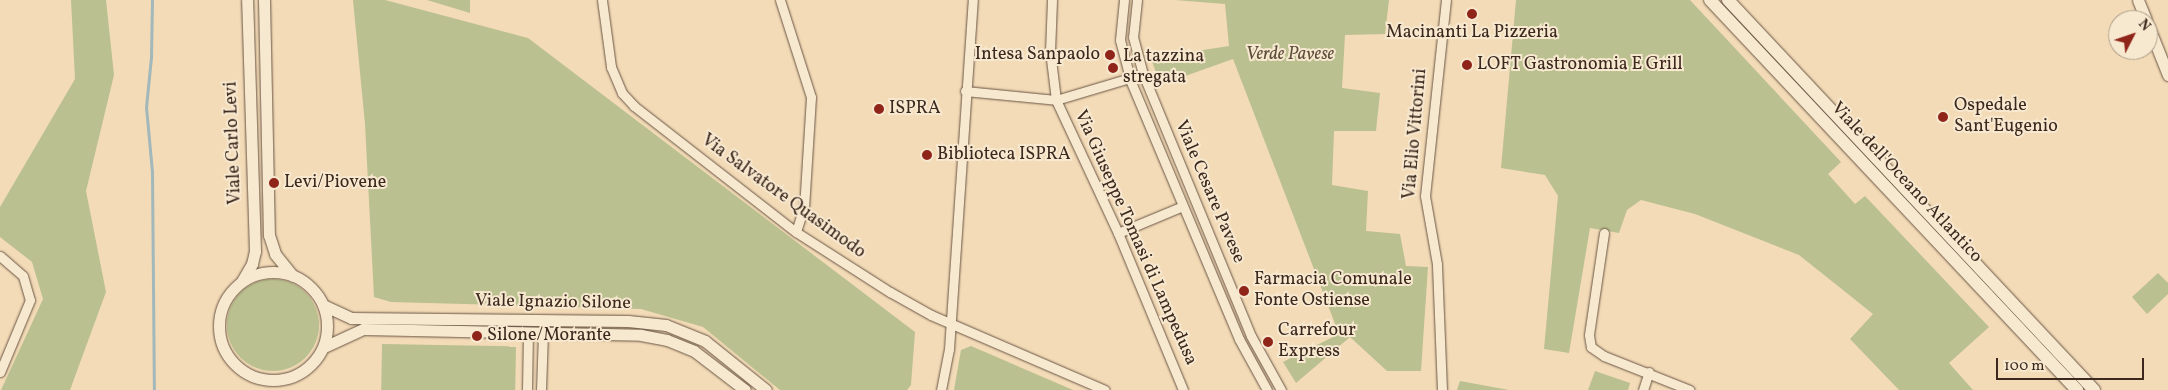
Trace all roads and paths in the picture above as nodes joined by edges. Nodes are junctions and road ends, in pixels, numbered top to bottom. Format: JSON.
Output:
{"nodes":[{"id":1,"x":247,"y":0,"type":"edge"},
{"id":2,"x":264,"y":0,"type":"edge"},
{"id":3,"x":602,"y":0,"type":"edge"},
{"id":4,"x":780,"y":0,"type":"edge"},
{"id":5,"x":974,"y":0,"type":"edge"},
{"id":6,"x":1052,"y":0,"type":"edge"},
{"id":7,"x":1124,"y":0,"type":"edge"},
{"id":8,"x":1138,"y":0,"type":"edge"},
{"id":9,"x":1446,"y":0,"type":"edge"},
{"id":10,"x":1710,"y":0,"type":"edge"},
{"id":11,"x":1728,"y":0,"type":"edge"},
{"id":12,"x":2158,"y":50,"type":"edge"},
{"id":13,"x":1143,"y":74,"type":"junction"},
{"id":14,"x":2168,"y":75,"type":"edge"},
{"id":15,"x":1130,"y":78,"type":"junction"},
{"id":16,"x":965,"y":92,"type":"junction"},
{"id":17,"x":1056,"y":100,"type":"junction"},
{"id":18,"x":1183,"y":206,"type":"junction"},
{"id":19,"x":1206,"y":228,"type":"junction"},
{"id":20,"x":796,"y":232,"type":"junction"},
{"id":21,"x":1118,"y":233,"type":"junction"},
{"id":22,"x":1195,"y":233,"type":"junction"},
{"id":23,"x":1604,"y":233,"type":"dead end"},
{"id":24,"x":0,"y":256,"type":"edge"},
{"id":25,"x":294,"y":276,"type":"junction"},
{"id":26,"x":241,"y":282,"type":"junction"},
{"id":27,"x":323,"y":305,"type":"junction"},
{"id":28,"x":950,"y":324,"type":"junction"},
{"id":29,"x":528,"y":334,"type":"junction"},
{"id":30,"x":543,"y":334,"type":"junction"},
{"id":31,"x":324,"y":347,"type":"junction"},
{"id":32,"x":0,"y":372,"type":"edge"},
{"id":33,"x":1649,"y":372,"type":"junction"},
{"id":34,"x":250,"y":376,"type":"junction"},
{"id":35,"x":292,"y":377,"type":"junction"},
{"id":36,"x":260,"y":390,"type":"edge"},
{"id":37,"x":285,"y":390,"type":"edge"},
{"id":38,"x":526,"y":390,"type":"edge"},
{"id":39,"x":541,"y":390,"type":"edge"},
{"id":40,"x":745,"y":390,"type":"edge"},
{"id":41,"x":766,"y":390,"type":"edge"},
{"id":42,"x":941,"y":390,"type":"edge"},
{"id":43,"x":1105,"y":390,"type":"edge"},
{"id":44,"x":1184,"y":390,"type":"edge"},
{"id":45,"x":1266,"y":390,"type":"edge"},
{"id":46,"x":1281,"y":390,"type":"edge"},
{"id":47,"x":1442,"y":390,"type":"edge"},
{"id":48,"x":1643,"y":390,"type":"edge"},
{"id":49,"x":1690,"y":390,"type":"edge"},
{"id":50,"x":2077,"y":390,"type":"edge"},
{"id":51,"x":2094,"y":390,"type":"edge"}],
"edges":[{"from":1,"to":26,"type":"street","name":"Viale Carlo Levi"},
{"from":2,"to":25,"type":"street","name":"Viale Carlo Levi"},
{"from":3,"to":20,"type":"street","name":"Via Salvatore Quasimodo"},
{"from":4,"to":20,"type":"street"},
{"from":5,"to":16,"type":"street"},
{"from":6,"to":17,"type":"street","name":"Via Giuseppe Tomasi di Lampedusa"},
{"from":7,"to":15,"type":"street","name":"Viale Cesare Pavese"},
{"from":8,"to":13,"type":"street","name":"Viale Cesare Pavese"},
{"from":9,"to":47,"type":"street","name":"Via Elio Vittorini"},
{"from":10,"to":50,"type":"main road","name":"Viale dell'Oceano Atlantico"},
{"from":11,"to":51,"type":"main road","name":"Viale dell'Oceano Atlantico"},
{"from":12,"to":14,"type":"street"},
{"from":13,"to":15,"type":"street"},
{"from":13,"to":19,"type":"street","name":"Viale Cesare Pavese"},
{"from":15,"to":17,"type":"street"},
{"from":15,"to":18,"type":"street","name":"Viale Cesare Pavese"},
{"from":16,"to":17,"type":"street"},
{"from":16,"to":28,"type":"street"},
{"from":17,"to":21,"type":"street","name":"Via Giuseppe Tomasi di Lampedusa"},
{"from":18,"to":21,"type":"street"},
{"from":18,"to":22,"type":"street","name":"Viale Cesare Pavese"},
{"from":19,"to":22,"type":"street"},
{"from":19,"to":46,"type":"street","name":"Viale Cesare Pavese"},
{"from":20,"to":28,"type":"street","name":"Via Salvatore Quasimodo"},
{"from":21,"to":44,"type":"street","name":"Via Giuseppe Tomasi di Lampedusa"},
{"from":22,"to":45,"type":"street","name":"Viale Cesare Pavese"},
{"from":23,"to":33,"type":"street"},
{"from":24,"to":32,"type":"street"},
{"from":25,"to":26,"type":"street"},
{"from":25,"to":27,"type":"street"},
{"from":26,"to":34,"type":"street"},
{"from":27,"to":31,"type":"street"},
{"from":27,"to":41,"type":"street","name":"Viale Ignazio Silone"},
{"from":28,"to":42,"type":"street"},
{"from":28,"to":43,"type":"street","name":"Via Salvatore Quasimodo"},
{"from":29,"to":30,"type":"street","name":"Viale Ignazio Silone"},
{"from":29,"to":31,"type":"street","name":"Viale Ignazio Silone"},
{"from":29,"to":38,"type":"street"},
{"from":30,"to":39,"type":"street"},
{"from":30,"to":40,"type":"street","name":"Viale Ignazio Silone"},
{"from":31,"to":35,"type":"street"},
{"from":33,"to":48,"type":"street"},
{"from":33,"to":49,"type":"street"},
{"from":34,"to":35,"type":"street"},
{"from":34,"to":36,"type":"street"},
{"from":35,"to":37,"type":"street"}]}
